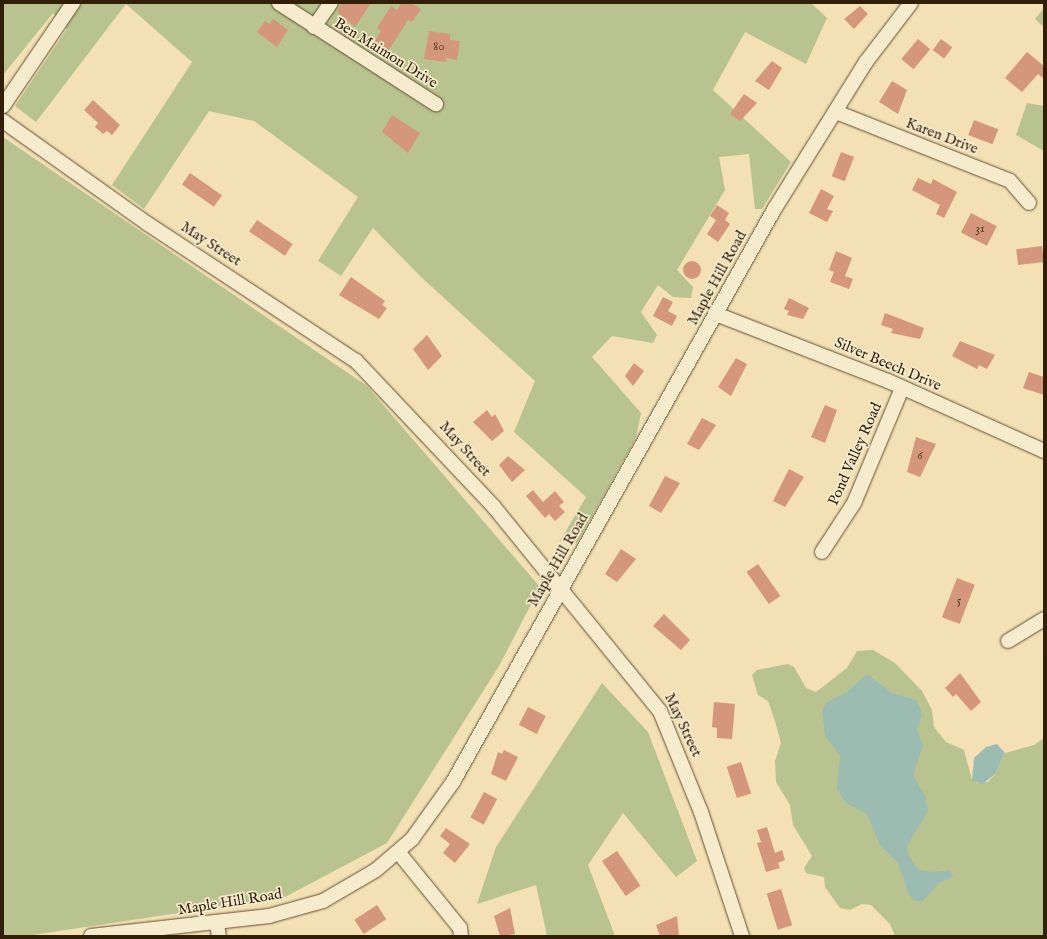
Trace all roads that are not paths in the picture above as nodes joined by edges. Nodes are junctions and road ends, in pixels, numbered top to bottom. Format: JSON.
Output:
{"nodes":[{"id":1,"x":73,"y":3,"type":"edge"},
{"id":2,"x":279,"y":3,"type":"edge"},
{"id":3,"x":331,"y":3,"type":"edge"},
{"id":4,"x":911,"y":3,"type":"edge"},
{"id":5,"x":314,"y":27,"type":"junction"},
{"id":6,"x":436,"y":104,"type":"dead end"},
{"id":7,"x":3,"y":106,"type":"edge"},
{"id":8,"x":836,"y":112,"type":"junction"},
{"id":9,"x":3,"y":121,"type":"edge"},
{"id":10,"x":1029,"y":203,"type":"dead end"},
{"id":11,"x":716,"y":314,"type":"junction"},
{"id":12,"x":902,"y":388,"type":"junction"},
{"id":13,"x":1044,"y":451,"type":"edge"},
{"id":14,"x":822,"y":552,"type":"dead end"},
{"id":15,"x":562,"y":589,"type":"junction"},
{"id":16,"x":1044,"y":619,"type":"edge"},
{"id":17,"x":1008,"y":641,"type":"dead end"},
{"id":18,"x":399,"y":853,"type":"junction"},
{"id":19,"x":218,"y":930,"type":"edge"},
{"id":20,"x":91,"y":936,"type":"edge"},
{"id":21,"x":461,"y":936,"type":"edge"},
{"id":22,"x":742,"y":936,"type":"edge"}],
"edges":[{"from":1,"to":7,"type":"street"},
{"from":2,"to":5,"type":"street","name":"Ben Maimon Drive"},
{"from":3,"to":5,"type":"street"},
{"from":4,"to":8,"type":"street","name":"Maple Hill Road"},
{"from":5,"to":6,"type":"street","name":"Ben Maimon Drive"},
{"from":8,"to":10,"type":"street","name":"Karen Drive"},
{"from":8,"to":11,"type":"street","name":"Maple Hill Road"},
{"from":9,"to":15,"type":"street","name":"May Street"},
{"from":11,"to":12,"type":"street","name":"Silver Beech Drive"},
{"from":11,"to":15,"type":"street","name":"Maple Hill Road"},
{"from":12,"to":13,"type":"street","name":"Silver Beech Drive"},
{"from":12,"to":14,"type":"street","name":"Pond Valley Road"},
{"from":15,"to":18,"type":"street","name":"Maple Hill Road"},
{"from":15,"to":22,"type":"street","name":"May Street"},
{"from":16,"to":17,"type":"street"},
{"from":18,"to":19,"type":"street","name":"Maple Hill Road"},
{"from":18,"to":21,"type":"street"},
{"from":19,"to":20,"type":"street","name":"Maple Hill Road"}]}
